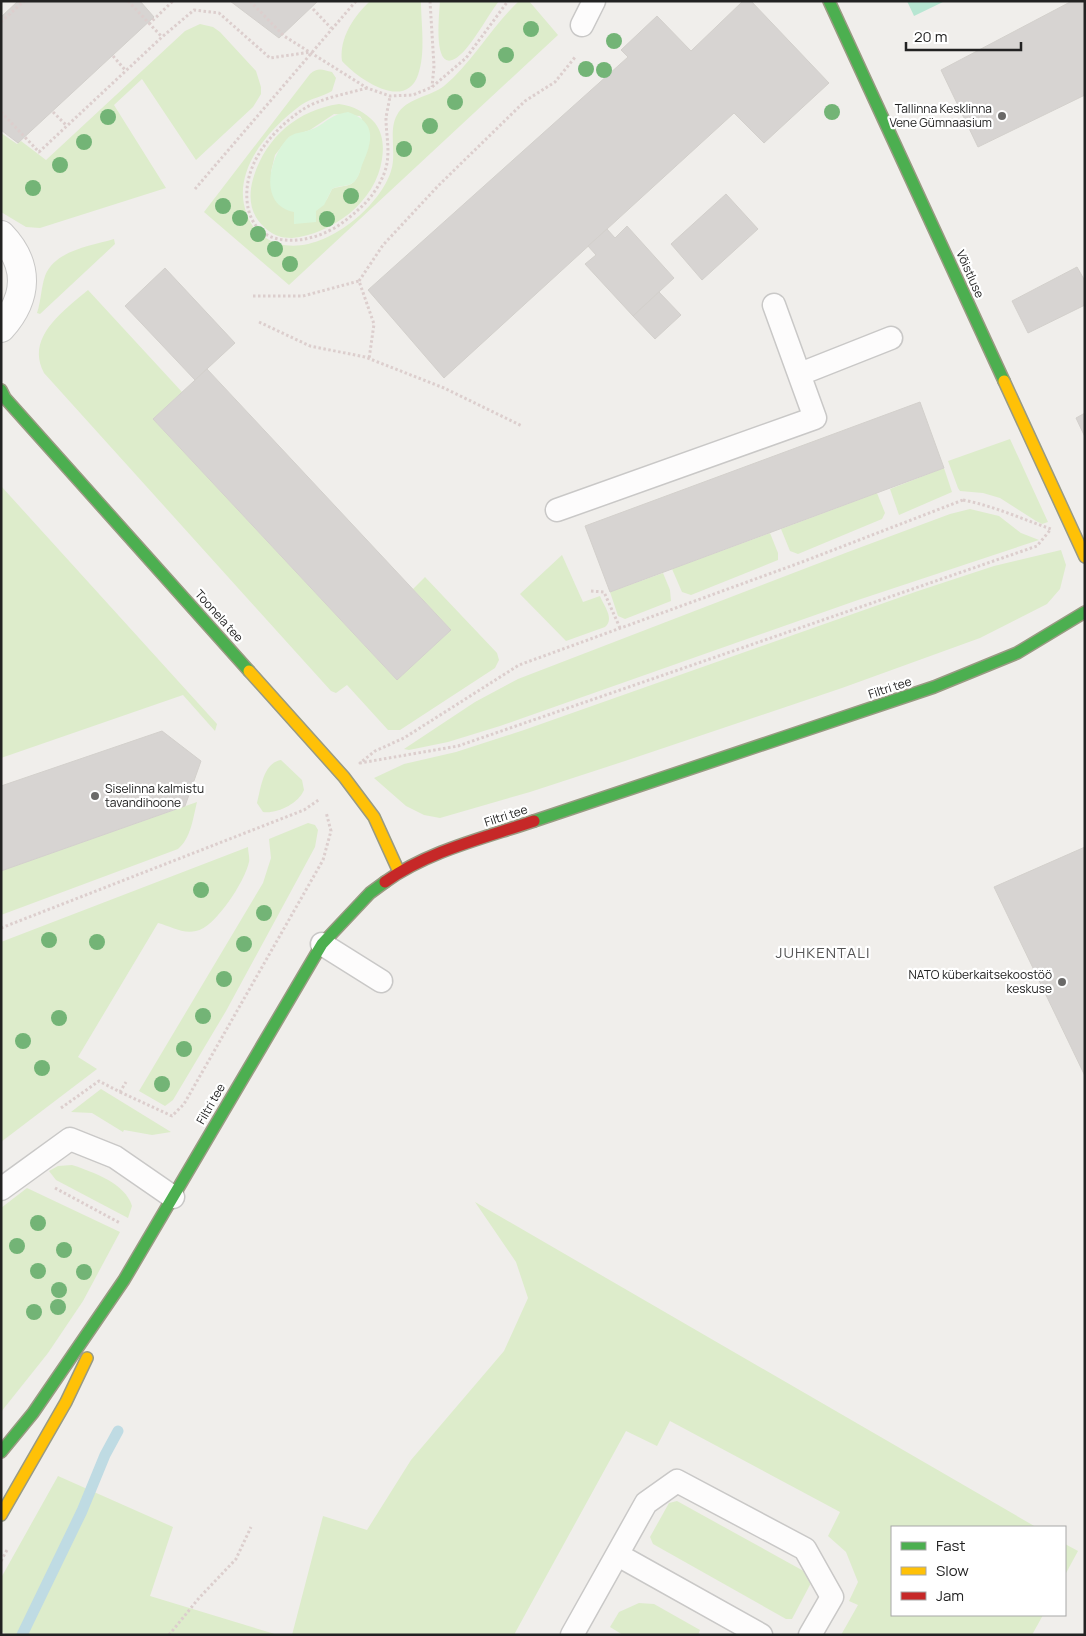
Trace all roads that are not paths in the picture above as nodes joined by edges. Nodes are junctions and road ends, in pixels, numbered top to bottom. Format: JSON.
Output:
{"nodes":[{"id":1,"x":594,"y":1,"type":"edge"},
{"id":2,"x":830,"y":1,"type":"edge"},
{"id":3,"x":582,"y":25,"type":"road end"},
{"id":4,"x":1,"y":235,"type":"edge"},
{"id":5,"x":774,"y":304,"type":"dead end"},
{"id":6,"x":1,"y":328,"type":"edge"},
{"id":7,"x":891,"y":338,"type":"dead end"},
{"id":8,"x":800,"y":374,"type":"junction"},
{"id":9,"x":1,"y":390,"type":"edge"},
{"id":10,"x":557,"y":510,"type":"dead end"},
{"id":11,"x":1085,"y":557,"type":"edge"},
{"id":12,"x":1085,"y":612,"type":"edge"},
{"id":13,"x":399,"y":872,"type":"junction"},
{"id":14,"x":322,"y":944,"type":"junction"},
{"id":15,"x":381,"y":981,"type":"dead end"},
{"id":16,"x":1,"y":1189,"type":"edge"},
{"id":17,"x":173,"y":1197,"type":"junction"},
{"id":18,"x":124,"y":1280,"type":"junction"},
{"id":19,"x":1,"y":1452,"type":"edge"},
{"id":20,"x":1,"y":1514,"type":"edge"},
{"id":21,"x":618,"y":1555,"type":"junction"},
{"id":22,"x":572,"y":1635,"type":"edge"},
{"id":23,"x":761,"y":1635,"type":"edge"},
{"id":24,"x":810,"y":1635,"type":"edge"}],
"edges":[{"from":1,"to":3,"type":"lane"},
{"from":2,"to":11,"type":"street","name":"Võistluse"},
{"from":4,"to":6,"type":"street"},
{"from":5,"to":8,"type":"lane"},
{"from":7,"to":8,"type":"lane"},
{"from":8,"to":10,"type":"lane"},
{"from":9,"to":13,"type":"street","name":"Toonela tee"},
{"from":12,"to":13,"type":"street","name":"Filtri tee"},
{"from":13,"to":14,"type":"street","name":"Filtri tee"},
{"from":14,"to":15,"type":"lane"},
{"from":14,"to":17,"type":"street","name":"Filtri tee"},
{"from":16,"to":17,"type":"lane"},
{"from":17,"to":18,"type":"street","name":"Filtri tee"},
{"from":18,"to":19,"type":"street","name":"Filtri tee"},
{"from":18,"to":20,"type":"street","name":"Filtri tee"},
{"from":21,"to":22,"type":"lane"},
{"from":21,"to":23,"type":"lane"},
{"from":21,"to":24,"type":"lane"}]}
